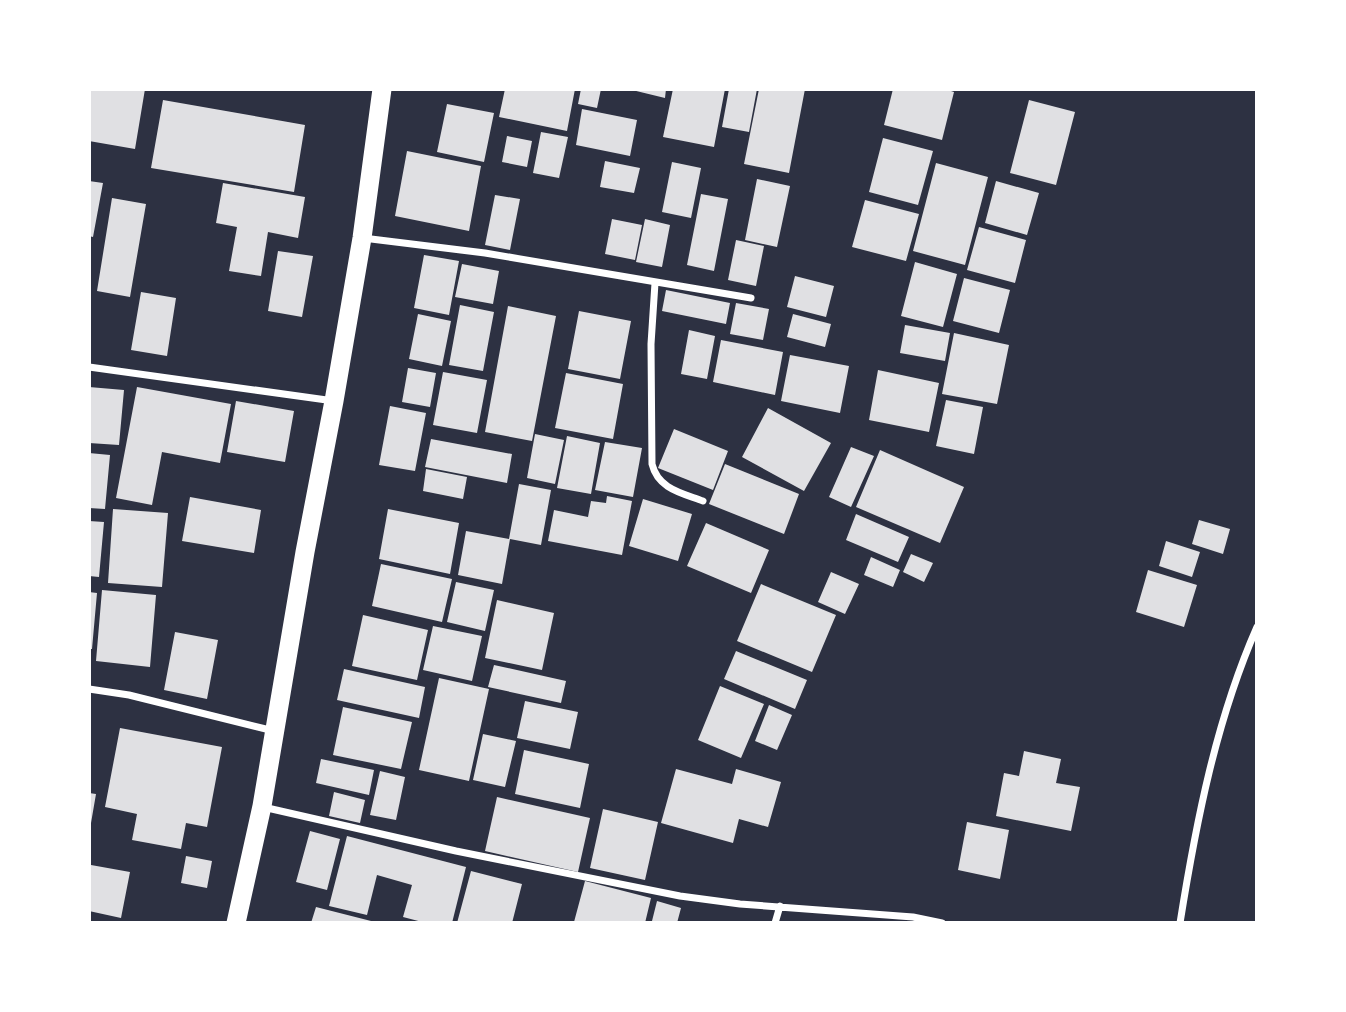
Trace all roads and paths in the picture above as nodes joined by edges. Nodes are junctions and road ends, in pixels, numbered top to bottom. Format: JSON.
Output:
{"nodes":[{"id":1,"x":382,"y":89,"type":"edge"},
{"id":2,"x":362,"y":238,"type":"junction"},
{"id":3,"x":655,"y":283,"type":"junction"},
{"id":4,"x":751,"y":298,"type":"dead end"},
{"id":5,"x":89,"y":367,"type":"edge"},
{"id":6,"x":334,"y":401,"type":"junction"},
{"id":7,"x":703,"y":501,"type":"dead end"},
{"id":8,"x":1257,"y":627,"type":"edge"},
{"id":9,"x":89,"y":690,"type":"edge"},
{"id":10,"x":275,"y":731,"type":"junction"},
{"id":11,"x":262,"y":806,"type":"junction"},
{"id":12,"x":780,"y":905,"type":"junction"},
{"id":13,"x":912,"y":920,"type":"edge"},
{"id":14,"x":236,"y":923,"type":"edge"},
{"id":15,"x":775,"y":923,"type":"edge"},
{"id":16,"x":942,"y":923,"type":"edge"},
{"id":17,"x":1180,"y":923,"type":"edge"}],
"edges":[{"from":1,"to":2,"type":"highway"},
{"from":2,"to":3,"type":"street"},
{"from":2,"to":6,"type":"highway"},
{"from":3,"to":4,"type":"street"},
{"from":3,"to":7,"type":"street"},
{"from":5,"to":6,"type":"street"},
{"from":6,"to":10,"type":"highway"},
{"from":8,"to":17,"type":"street"},
{"from":9,"to":10,"type":"street"},
{"from":10,"to":11,"type":"highway"},
{"from":11,"to":12,"type":"street"},
{"from":11,"to":14,"type":"highway"},
{"from":12,"to":13,"type":"street"},
{"from":12,"to":15,"type":"street"},
{"from":13,"to":16,"type":"street"}]}
